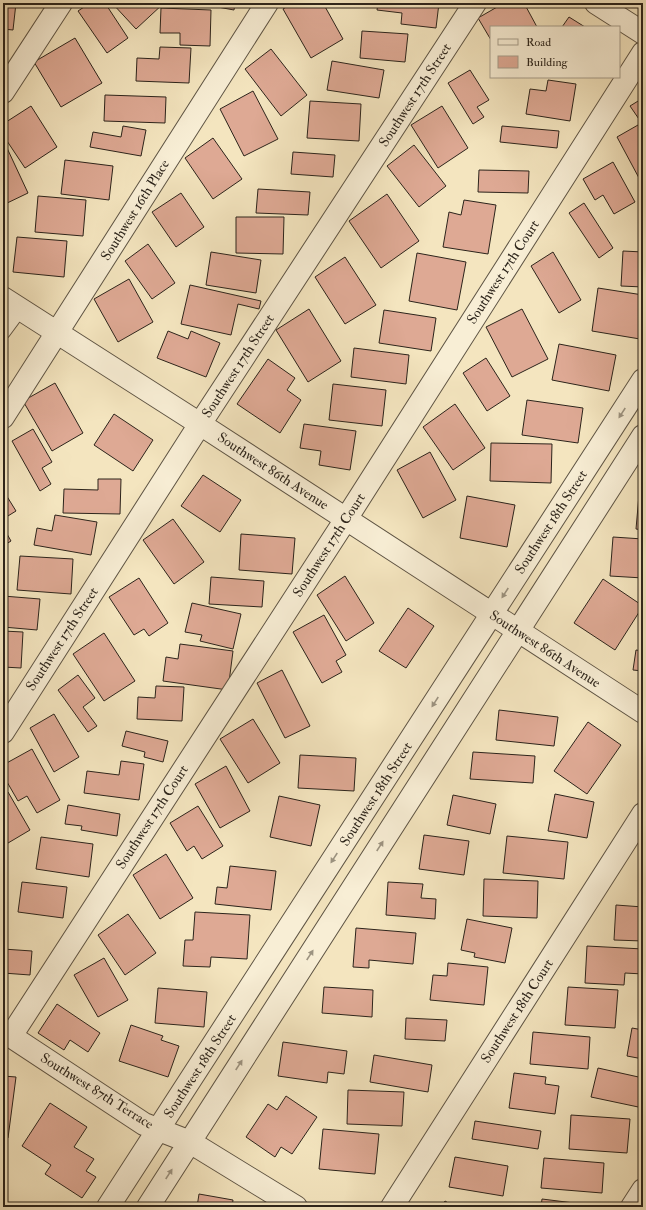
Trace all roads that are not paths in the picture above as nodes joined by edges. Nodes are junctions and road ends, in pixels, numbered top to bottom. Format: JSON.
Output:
{"nodes":[{"id":1,"x":61,"y":3,"type":"edge"},
{"id":2,"x":267,"y":3,"type":"edge"},
{"id":3,"x":475,"y":3,"type":"edge"},
{"id":4,"x":596,"y":3,"type":"edge"},
{"id":5,"x":643,"y":33,"type":"edge"},
{"id":6,"x":643,"y":53,"type":"edge"},
{"id":7,"x":3,"y":92,"type":"edge"},
{"id":8,"x":12,"y":304,"type":"edge"},
{"id":9,"x":3,"y":332,"type":"edge"},
{"id":10,"x":57,"y":333,"type":"junction"},
{"id":11,"x":643,"y":380,"type":"edge"},
{"id":12,"x":3,"y":417,"type":"edge"},
{"id":13,"x":200,"y":424,"type":"junction"},
{"id":14,"x":643,"y":436,"type":"edge"},
{"id":15,"x":346,"y":519,"type":"junction"},
{"id":16,"x":491,"y":614,"type":"junction"},
{"id":17,"x":518,"y":632,"type":"junction"},
{"id":18,"x":643,"y":712,"type":"edge"},
{"id":19,"x":3,"y":732,"type":"edge"},
{"id":20,"x":643,"y":814,"type":"edge"},
{"id":21,"x":7,"y":1033,"type":"edge"},
{"id":22,"x":159,"y":1129,"type":"junction"},
{"id":23,"x":190,"y":1142,"type":"junction"},
{"id":24,"x":643,"y":1190,"type":"edge"},
{"id":25,"x":108,"y":1207,"type":"edge"},
{"id":26,"x":148,"y":1207,"type":"edge"},
{"id":27,"x":296,"y":1207,"type":"edge"},
{"id":28,"x":392,"y":1207,"type":"edge"},
{"id":29,"x":632,"y":1207,"type":"edge"}],
"edges":[{"from":1,"to":7,"type":"street"},
{"from":2,"to":10,"type":"street","name":"Southwest 16th Place"},
{"from":3,"to":13,"type":"street","name":"Southwest 17th Street"},
{"from":4,"to":5,"type":"street"},
{"from":6,"to":15,"type":"street","name":"Southwest 17th Court"},
{"from":8,"to":9,"type":"lane"},
{"from":8,"to":10,"type":"street","name":"Southwest 86th Avenue"},
{"from":10,"to":12,"type":"street","name":"Southwest 16th Place"},
{"from":10,"to":13,"type":"street","name":"Southwest 86th Avenue"},
{"from":11,"to":16,"type":"street","name":"Southwest 18th Street","one_way":true},
{"from":13,"to":15,"type":"street","name":"Southwest 86th Avenue"},
{"from":13,"to":19,"type":"street","name":"Southwest 17th Street"},
{"from":14,"to":17,"type":"street"},
{"from":15,"to":16,"type":"street","name":"Southwest 86th Avenue"},
{"from":15,"to":21,"type":"street","name":"Southwest 17th Court"},
{"from":16,"to":17,"type":"street","name":"Southwest 86th Avenue"},
{"from":16,"to":22,"type":"street","name":"Southwest 18th Street","one_way":true},
{"from":17,"to":18,"type":"street","name":"Southwest 86th Avenue"},
{"from":23,"to":17,"type":"street","one_way":true},
{"from":20,"to":28,"type":"street","name":"Southwest 18th Court"},
{"from":21,"to":22,"type":"street","name":"Southwest 87th Terrace"},
{"from":22,"to":23,"type":"street","name":"Southwest 87th Terrace"},
{"from":22,"to":25,"type":"street","name":"Southwest 18th Street"},
{"from":26,"to":23,"type":"street","one_way":true},
{"from":23,"to":27,"type":"street","name":"Southwest 87th Terrace"},
{"from":24,"to":29,"type":"street"}]}
